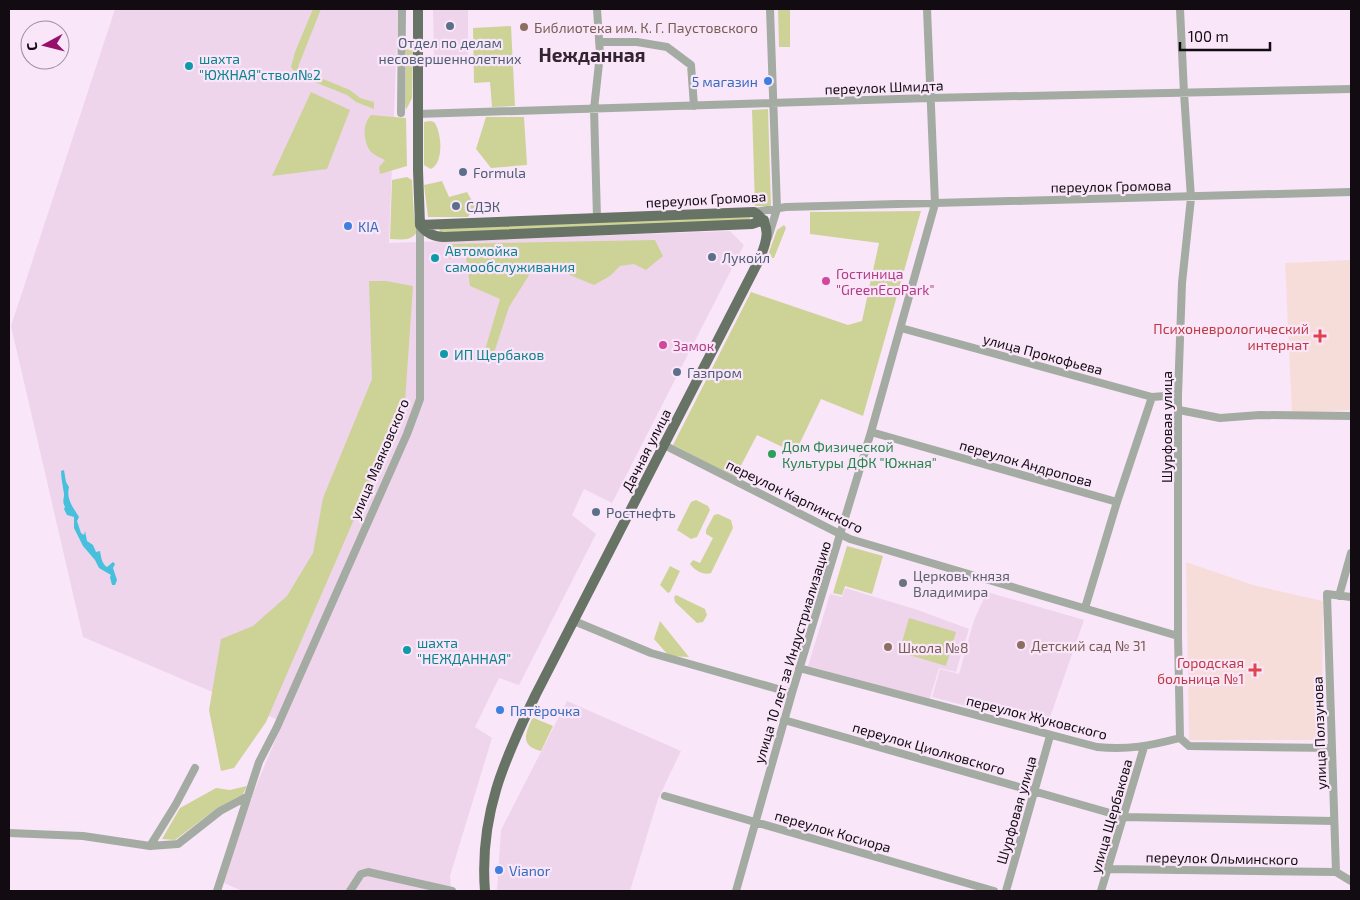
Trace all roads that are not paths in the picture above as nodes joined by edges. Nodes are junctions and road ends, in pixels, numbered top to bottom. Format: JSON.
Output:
{"nodes":[{"id":1,"x":402,"y":9,"type":"edge"},
{"id":2,"x":418,"y":9,"type":"edge"},
{"id":3,"x":596,"y":9,"type":"edge"},
{"id":4,"x":770,"y":9,"type":"edge"},
{"id":5,"x":927,"y":9,"type":"edge"},
{"id":6,"x":1180,"y":9,"type":"edge"},
{"id":7,"x":599,"y":42,"type":"junction"},
{"id":8,"x":1351,"y":89,"type":"edge"},
{"id":9,"x":1184,"y":93,"type":"junction"},
{"id":10,"x":930,"y":98,"type":"junction"},
{"id":11,"x":773,"y":103,"type":"junction"},
{"id":12,"x":694,"y":106,"type":"junction"},
{"id":13,"x":594,"y":109,"type":"junction"},
{"id":14,"x":401,"y":113,"type":"dead end"},
{"id":15,"x":417,"y":114,"type":"junction"},
{"id":16,"x":1351,"y":192,"type":"edge"},
{"id":17,"x":1191,"y":198,"type":"junction"},
{"id":18,"x":935,"y":204,"type":"junction"},
{"id":19,"x":777,"y":209,"type":"junction"},
{"id":20,"x":754,"y":212,"type":"junction"},
{"id":21,"x":597,"y":218,"type":"junction"},
{"id":22,"x":764,"y":220,"type":"junction"},
{"id":23,"x":752,"y":224,"type":"junction"},
{"id":24,"x":420,"y":225,"type":"junction"},
{"id":25,"x":764,"y":242,"type":"junction"},
{"id":26,"x":901,"y":328,"type":"junction"},
{"id":27,"x":1178,"y":395,"type":"junction"},
{"id":28,"x":1152,"y":397,"type":"junction"},
{"id":29,"x":1179,"y":410,"type":"junction"},
{"id":30,"x":1351,"y":416,"type":"edge"},
{"id":31,"x":871,"y":432,"type":"junction"},
{"id":32,"x":662,"y":444,"type":"junction"},
{"id":33,"x":1117,"y":502,"type":"junction"},
{"id":34,"x":840,"y":534,"type":"junction"},
{"id":35,"x":1351,"y":553,"type":"edge"},
{"id":36,"x":1339,"y":596,"type":"junction"},
{"id":37,"x":1351,"y":598,"type":"edge"},
{"id":38,"x":1085,"y":608,"type":"junction"},
{"id":39,"x":571,"y":620,"type":"junction"},
{"id":40,"x":1178,"y":636,"type":"junction"},
{"id":41,"x":799,"y":668,"type":"junction"},
{"id":42,"x":792,"y":693,"type":"junction"},
{"id":43,"x":784,"y":720,"type":"junction"},
{"id":44,"x":1050,"y":736,"type":"junction"},
{"id":45,"x":1180,"y":738,"type":"junction"},
{"id":46,"x":508,"y":747,"type":"junction"},
{"id":47,"x":1144,"y":747,"type":"junction"},
{"id":48,"x":1332,"y":748,"type":"junction"},
{"id":49,"x":195,"y":768,"type":"dead end"},
{"id":50,"x":1034,"y":791,"type":"junction"},
{"id":51,"x":248,"y":796,"type":"junction"},
{"id":52,"x":665,"y":796,"type":"dead end"},
{"id":53,"x":1124,"y":816,"type":"junction"},
{"id":54,"x":1334,"y":821,"type":"junction"},
{"id":55,"x":756,"y":822,"type":"junction"},
{"id":56,"x":9,"y":833,"type":"edge"},
{"id":57,"x":150,"y":846,"type":"junction"},
{"id":58,"x":1108,"y":869,"type":"junction"},
{"id":59,"x":1336,"y":872,"type":"junction"},
{"id":60,"x":1351,"y":881,"type":"edge"},
{"id":61,"x":216,"y":891,"type":"edge"},
{"id":62,"x":350,"y":891,"type":"edge"},
{"id":63,"x":452,"y":891,"type":"edge"},
{"id":64,"x":480,"y":891,"type":"edge"},
{"id":65,"x":485,"y":891,"type":"edge"},
{"id":66,"x":736,"y":891,"type":"edge"},
{"id":67,"x":994,"y":891,"type":"edge"},
{"id":68,"x":1006,"y":891,"type":"edge"},
{"id":69,"x":1102,"y":891,"type":"edge"}],
"edges":[{"from":1,"to":14,"type":"street"},
{"from":2,"to":15,"type":"main road","name":"улица Маяковского"},
{"from":3,"to":7,"type":"street"},
{"from":4,"to":11,"type":"street","name":"Дачная улица"},
{"from":5,"to":10,"type":"street","name":"улица 10 лет за Индустриализацию"},
{"from":6,"to":9,"type":"street","name":"Шурфовая улица"},
{"from":7,"to":12,"type":"street"},
{"from":7,"to":13,"type":"street"},
{"from":8,"to":9,"type":"street","name":"переулок Шмидта"},
{"from":9,"to":10,"type":"street","name":"переулок Шмидта"},
{"from":9,"to":17,"type":"street","name":"Шурфовая улица"},
{"from":10,"to":11,"type":"street","name":"переулок Шмидта"},
{"from":10,"to":18,"type":"street","name":"улица 10 лет за Индустриализацию"},
{"from":11,"to":12,"type":"street","name":"переулок Шмидта"},
{"from":11,"to":19,"type":"street","name":"Дачная улица"},
{"from":12,"to":13,"type":"street","name":"переулок Шмидта"},
{"from":13,"to":15,"type":"street","name":"переулок Шмидта"},
{"from":13,"to":21,"type":"street"},
{"from":15,"to":24,"type":"main road","name":"улица Маяковского"},
{"from":16,"to":17,"type":"street","name":"переулок Громова"},
{"from":17,"to":18,"type":"street","name":"переулок Громова"},
{"from":17,"to":27,"type":"street","name":"Шурфовая улица"},
{"from":18,"to":19,"type":"street","name":"переулок Громова"},
{"from":18,"to":26,"type":"street","name":"улица 10 лет за Индустриализацию"},
{"from":19,"to":20,"type":"street","name":"переулок Громова"},
{"from":19,"to":22,"type":"street"},
{"from":19,"to":25,"type":"street","name":"Дачная улица"},
{"from":20,"to":21,"type":"main road","name":"переулок Громова"},
{"from":20,"to":22,"type":"main road"},
{"from":21,"to":24,"type":"main road","name":"переулок Громова"},
{"from":22,"to":23,"type":"main road"},
{"from":22,"to":25,"type":"main road"},
{"from":23,"to":24,"type":"main road","name":"переулок Громова"},
{"from":23,"to":25,"type":"main road","name":"переулок Громова"},
{"from":24,"to":51,"type":"street","name":"улица Маяковского"},
{"from":25,"to":32,"type":"main road","name":"Дачная улица"},
{"from":26,"to":28,"type":"street","name":"улица Прокофьева"},
{"from":26,"to":31,"type":"street","name":"улица 10 лет за Индустриализацию"},
{"from":27,"to":28,"type":"street","name":"улица Прокофьева"},
{"from":27,"to":29,"type":"street","name":"Шурфовая улица"},
{"from":28,"to":33,"type":"street","name":"Шурфовая улица"},
{"from":29,"to":30,"type":"street"},
{"from":29,"to":40,"type":"street","name":"Шурфовая улица"},
{"from":31,"to":33,"type":"street","name":"переулок Андропова"},
{"from":31,"to":34,"type":"street","name":"улица 10 лет за Индустриализацию"},
{"from":32,"to":34,"type":"street","name":"переулок Карпинского"},
{"from":32,"to":39,"type":"main road","name":"Дачная улица"},
{"from":33,"to":38,"type":"street","name":"Шурфовая улица"},
{"from":34,"to":38,"type":"street","name":"переулок Карпинского"},
{"from":34,"to":41,"type":"street","name":"улица 10 лет за Индустриализацию"},
{"from":35,"to":36,"type":"street"},
{"from":36,"to":37,"type":"street"},
{"from":36,"to":48,"type":"street","name":"улица Ползунова"},
{"from":38,"to":40,"type":"street","name":"переулок Карпинского"},
{"from":39,"to":42,"type":"street"},
{"from":39,"to":46,"type":"main road","name":"Дачная улица"},
{"from":40,"to":45,"type":"street"},
{"from":41,"to":42,"type":"street","name":"улица 10 лет за Индустриализацию"},
{"from":41,"to":44,"type":"street","name":"переулок Жуковского"},
{"from":42,"to":43,"type":"street","name":"улица 10 лет за Индустриализацию"},
{"from":43,"to":50,"type":"street","name":"переулок Циолковского"},
{"from":43,"to":55,"type":"street","name":"улица 10 лет за Индустриализацию"},
{"from":44,"to":47,"type":"street","name":"переулок Жуковского"},
{"from":44,"to":50,"type":"street","name":"Шурфовая улица"},
{"from":45,"to":47,"type":"street","name":"переулок Жуковского"},
{"from":45,"to":48,"type":"street"},
{"from":46,"to":64,"type":"main road","name":"Дачная улица"},
{"from":46,"to":65,"type":"main road","name":"Дачная улица"},
{"from":47,"to":53,"type":"street","name":"улица Щербакова"},
{"from":48,"to":54,"type":"street","name":"улица Ползунова"},
{"from":49,"to":57,"type":"street"},
{"from":50,"to":53,"type":"street","name":"переулок Циолковского"},
{"from":50,"to":68,"type":"street","name":"Шурфовая улица"},
{"from":51,"to":57,"type":"street"},
{"from":51,"to":61,"type":"street","name":"улица Маяковского"},
{"from":52,"to":55,"type":"street","name":"переулок Косиора"},
{"from":53,"to":54,"type":"street","name":"переулок Циолковского"},
{"from":53,"to":58,"type":"street","name":"улица Щербакова"},
{"from":54,"to":59,"type":"street","name":"улица Ползунова"},
{"from":55,"to":66,"type":"street","name":"улица 10 лет за Индустриализацию"},
{"from":55,"to":67,"type":"street","name":"переулок Косиора"},
{"from":56,"to":57,"type":"street"},
{"from":58,"to":59,"type":"street","name":"переулок Ольминского"},
{"from":58,"to":69,"type":"street","name":"улица Щербакова"},
{"from":59,"to":60,"type":"street"},
{"from":62,"to":63,"type":"street"}]}
